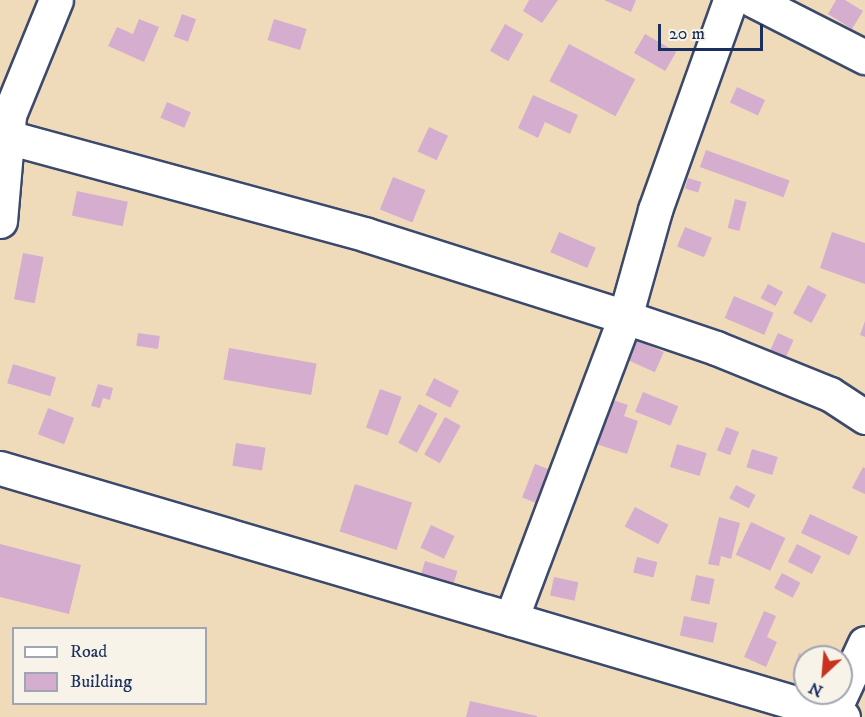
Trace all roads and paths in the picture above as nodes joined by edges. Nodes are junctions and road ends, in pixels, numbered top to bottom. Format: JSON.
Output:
{"nodes":[{"id":1,"x":56,"y":0,"type":"edge"},
{"id":2,"x":730,"y":0,"type":"edge"},
{"id":3,"x":753,"y":0,"type":"edge"},
{"id":4,"x":865,"y":57,"type":"edge"},
{"id":5,"x":4,"y":136,"type":"edge"},
{"id":6,"x":0,"y":221,"type":"edge"},
{"id":7,"x":626,"y":316,"type":"junction"},
{"id":8,"x":865,"y":417,"type":"edge"},
{"id":9,"x":0,"y":468,"type":"edge"},
{"id":10,"x":511,"y":619,"type":"junction"},
{"id":11,"x":865,"y":644,"type":"edge"},
{"id":12,"x":837,"y":715,"type":"edge"}],
"edges":[{"from":1,"to":5,"type":"street"},
{"from":2,"to":7,"type":"street"},
{"from":3,"to":4,"type":"street"},
{"from":5,"to":6,"type":"street"},
{"from":5,"to":7,"type":"street"},
{"from":7,"to":8,"type":"street"},
{"from":7,"to":10,"type":"street"},
{"from":9,"to":10,"type":"street"},
{"from":10,"to":12,"type":"street"},
{"from":11,"to":12,"type":"street"}]}
